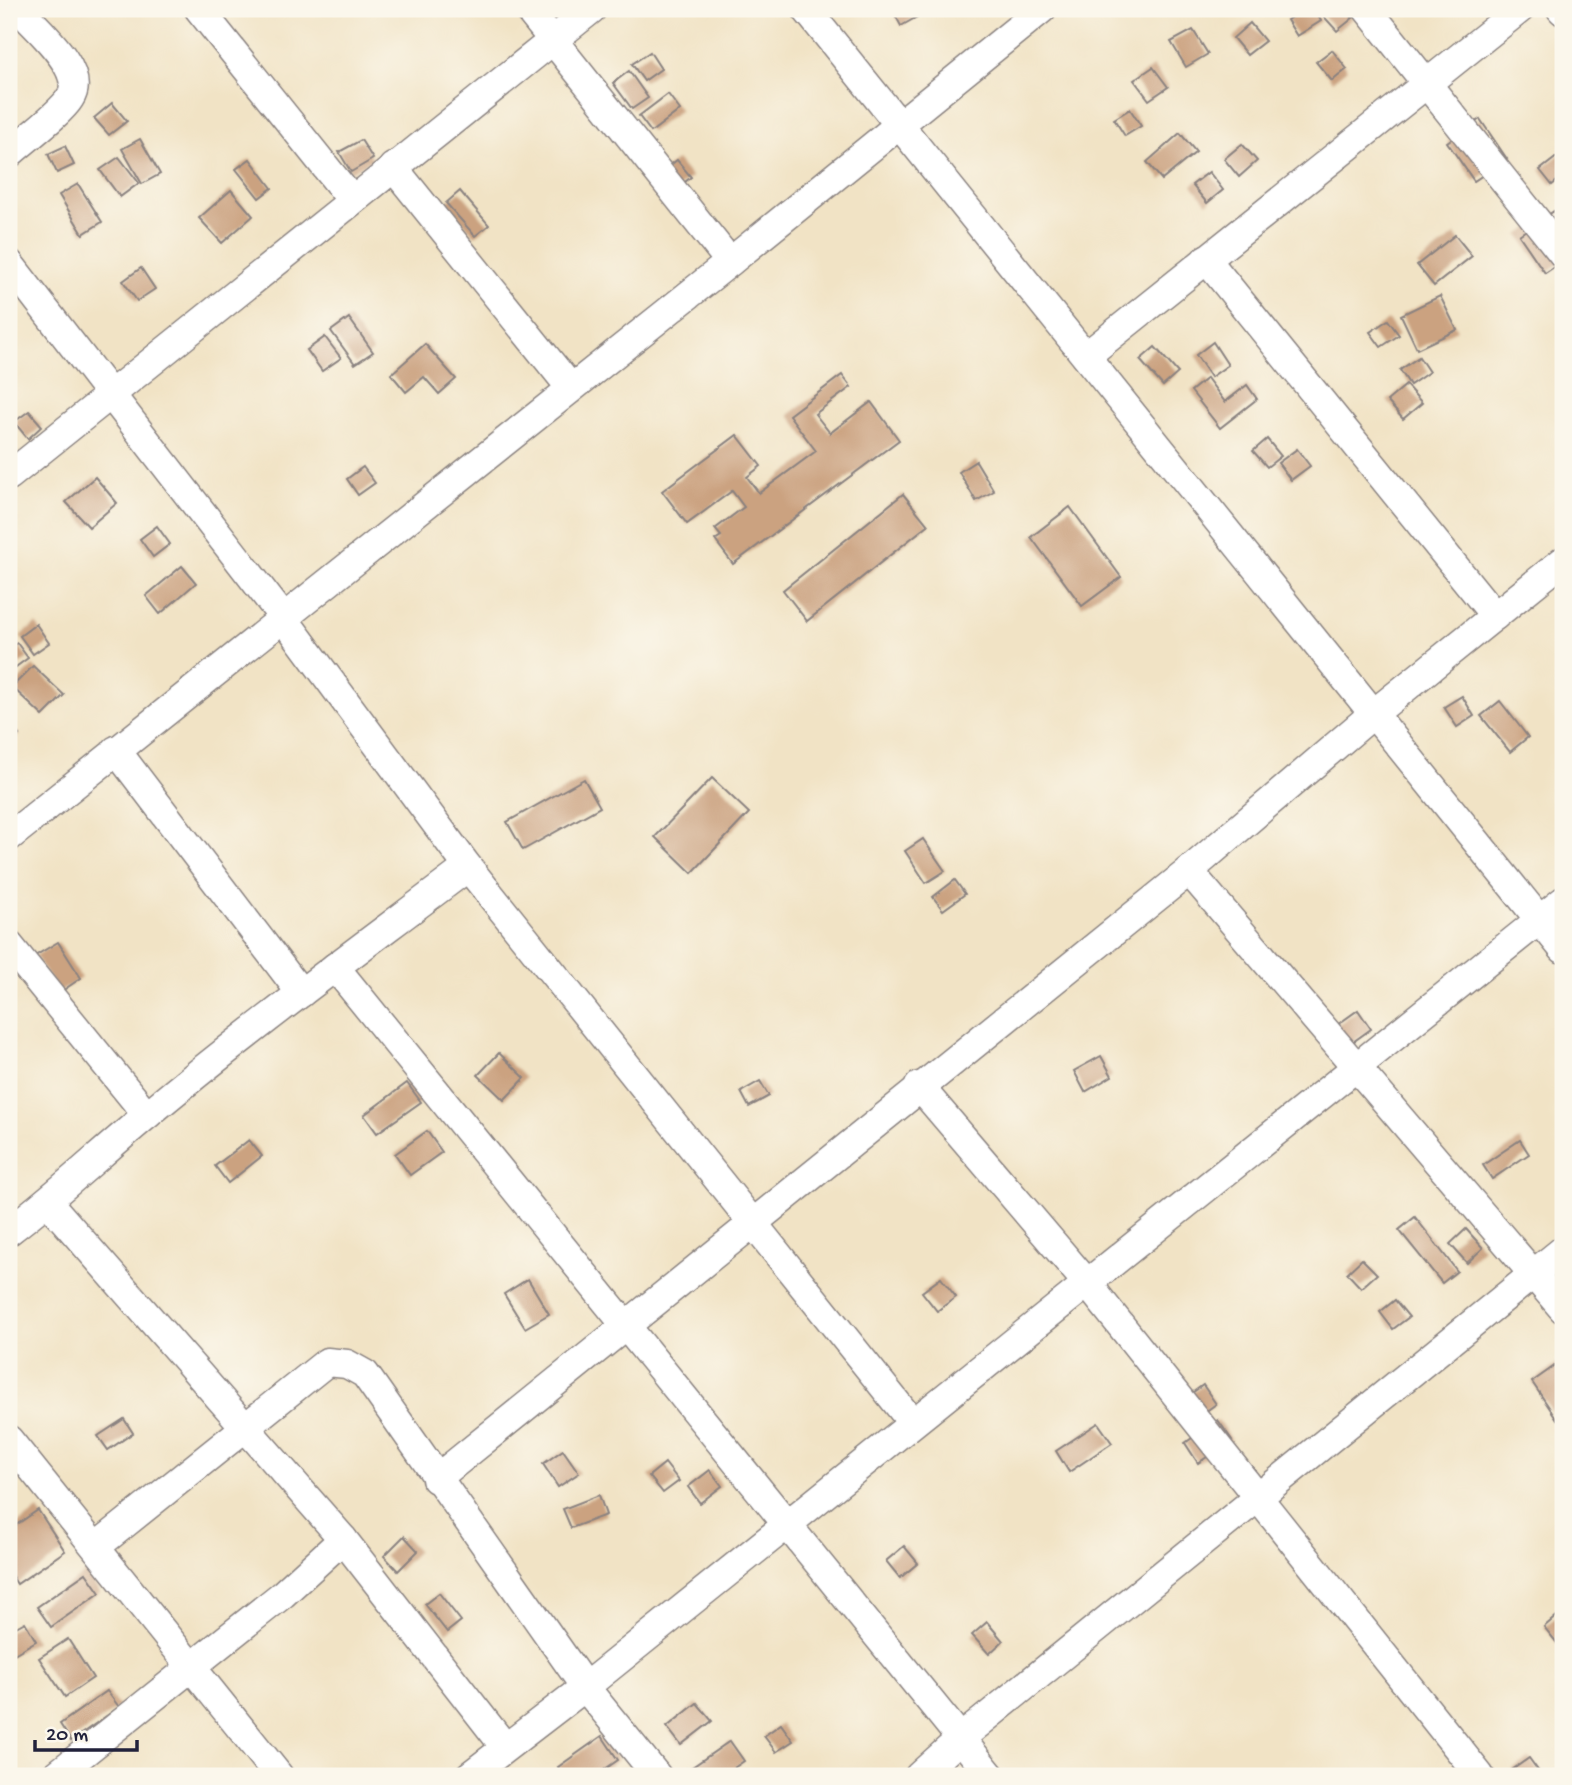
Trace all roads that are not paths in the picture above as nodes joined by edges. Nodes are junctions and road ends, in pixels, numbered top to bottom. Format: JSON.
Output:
{"nodes":[{"id":1,"x":19,"y":9,"type":"edge"},
{"id":2,"x":199,"y":9,"type":"edge"},
{"id":3,"x":528,"y":9,"type":"edge"},
{"id":4,"x":592,"y":9,"type":"edge"},
{"id":5,"x":806,"y":9,"type":"edge"},
{"id":6,"x":1042,"y":9,"type":"edge"},
{"id":7,"x":1367,"y":9,"type":"edge"},
{"id":8,"x":1520,"y":9,"type":"edge"},
{"id":9,"x":554,"y":40,"type":"junction"},
{"id":10,"x":1427,"y":84,"type":"junction"},
{"id":11,"x":898,"y":123,"type":"junction"},
{"id":12,"x":9,"y":154,"type":"edge"},
{"id":13,"x":393,"y":167,"type":"junction"},
{"id":14,"x":352,"y":200,"type":"junction"},
{"id":15,"x":1563,"y":254,"type":"edge"},
{"id":16,"x":1206,"y":259,"type":"junction"},
{"id":17,"x":9,"y":262,"type":"edge"},
{"id":18,"x":730,"y":262,"type":"junction"},
{"id":19,"x":1086,"y":356,"type":"junction"},
{"id":20,"x":570,"y":387,"type":"junction"},
{"id":21,"x":111,"y":395,"type":"junction"},
{"id":22,"x":9,"y":476,"type":"edge"},
{"id":23,"x":1563,"y":561,"type":"edge"},
{"id":24,"x":282,"y":616,"type":"junction"},
{"id":25,"x":1495,"y":616,"type":"junction"},
{"id":26,"x":1373,"y":714,"type":"junction"},
{"id":27,"x":116,"y":750,"type":"junction"},
{"id":28,"x":9,"y":837,"type":"edge"},
{"id":29,"x":468,"y":867,"type":"junction"},
{"id":30,"x":1189,"y":871,"type":"junction"},
{"id":31,"x":1563,"y":901,"type":"edge"},
{"id":32,"x":1540,"y":920,"type":"junction"},
{"id":33,"x":9,"y":945,"type":"edge"},
{"id":34,"x":1563,"y":949,"type":"edge"},
{"id":35,"x":335,"y":967,"type":"junction"},
{"id":36,"x":301,"y":993,"type":"junction"},
{"id":37,"x":1355,"y":1066,"type":"junction"},
{"id":38,"x":919,"y":1086,"type":"junction"},
{"id":39,"x":147,"y":1115,"type":"junction"},
{"id":40,"x":48,"y":1202,"type":"junction"},
{"id":41,"x":755,"y":1224,"type":"junction"},
{"id":42,"x":9,"y":1231,"type":"edge"},
{"id":43,"x":1563,"y":1250,"type":"edge"},
{"id":44,"x":1534,"y":1272,"type":"junction"},
{"id":45,"x":1087,"y":1283,"type":"junction"},
{"id":46,"x":1563,"y":1309,"type":"edge"},
{"id":47,"x":626,"y":1327,"type":"junction"},
{"id":48,"x":912,"y":1422,"type":"junction"},
{"id":49,"x":245,"y":1426,"type":"junction"},
{"id":50,"x":9,"y":1440,"type":"edge"},
{"id":51,"x":436,"y":1479,"type":"junction"},
{"id":52,"x":1259,"y":1499,"type":"junction"},
{"id":53,"x":787,"y":1522,"type":"junction"},
{"id":54,"x":343,"y":1539,"type":"junction"},
{"id":55,"x":97,"y":1546,"type":"junction"},
{"id":56,"x":193,"y":1666,"type":"junction"},
{"id":57,"x":585,"y":1687,"type":"junction"},
{"id":58,"x":961,"y":1738,"type":"junction"},
{"id":59,"x":505,"y":1747,"type":"junction"},
{"id":60,"x":55,"y":1776,"type":"edge"},
{"id":61,"x":279,"y":1776,"type":"edge"},
{"id":62,"x":469,"y":1776,"type":"edge"},
{"id":63,"x":657,"y":1776,"type":"edge"},
{"id":64,"x":919,"y":1776,"type":"edge"},
{"id":65,"x":991,"y":1776,"type":"edge"},
{"id":66,"x":1480,"y":1776,"type":"edge"}],
"edges":[{"from":1,"to":12,"type":"street"},
{"from":2,"to":14,"type":"street"},
{"from":3,"to":9,"type":"street"},
{"from":4,"to":9,"type":"street"},
{"from":5,"to":11,"type":"street"},
{"from":6,"to":11,"type":"street"},
{"from":7,"to":10,"type":"street"},
{"from":8,"to":10,"type":"street"},
{"from":9,"to":13,"type":"street"},
{"from":9,"to":18,"type":"street"},
{"from":10,"to":15,"type":"street"},
{"from":10,"to":16,"type":"street"},
{"from":11,"to":18,"type":"street"},
{"from":11,"to":19,"type":"street"},
{"from":13,"to":14,"type":"street"},
{"from":13,"to":20,"type":"street"},
{"from":14,"to":21,"type":"street"},
{"from":16,"to":19,"type":"street"},
{"from":16,"to":25,"type":"street"},
{"from":17,"to":21,"type":"street"},
{"from":18,"to":20,"type":"street"},
{"from":19,"to":26,"type":"street"},
{"from":20,"to":24,"type":"street"},
{"from":21,"to":22,"type":"street"},
{"from":21,"to":24,"type":"street"},
{"from":23,"to":25,"type":"street"},
{"from":24,"to":27,"type":"street"},
{"from":24,"to":29,"type":"street"},
{"from":25,"to":26,"type":"street"},
{"from":26,"to":30,"type":"street"},
{"from":26,"to":32,"type":"street"},
{"from":27,"to":28,"type":"street"},
{"from":27,"to":36,"type":"street"},
{"from":29,"to":35,"type":"street"},
{"from":29,"to":41,"type":"street"},
{"from":30,"to":37,"type":"street"},
{"from":30,"to":38,"type":"street"},
{"from":31,"to":32,"type":"street"},
{"from":32,"to":34,"type":"street"},
{"from":32,"to":37,"type":"street"},
{"from":33,"to":39,"type":"street"},
{"from":35,"to":36,"type":"street"},
{"from":35,"to":47,"type":"street"},
{"from":36,"to":39,"type":"street"},
{"from":37,"to":44,"type":"street"},
{"from":37,"to":45,"type":"street"},
{"from":38,"to":41,"type":"street"},
{"from":38,"to":45,"type":"street"},
{"from":39,"to":40,"type":"street"},
{"from":40,"to":42,"type":"street"},
{"from":40,"to":49,"type":"street"},
{"from":41,"to":47,"type":"street"},
{"from":41,"to":48,"type":"street"},
{"from":43,"to":44,"type":"street"},
{"from":44,"to":46,"type":"street"},
{"from":44,"to":52,"type":"street"},
{"from":45,"to":48,"type":"street"},
{"from":45,"to":52,"type":"street"},
{"from":47,"to":51,"type":"street"},
{"from":47,"to":53,"type":"street"},
{"from":48,"to":53,"type":"street"},
{"from":49,"to":51,"type":"street"},
{"from":49,"to":54,"type":"street"},
{"from":49,"to":55,"type":"street"},
{"from":50,"to":55,"type":"street"},
{"from":51,"to":57,"type":"street"},
{"from":52,"to":58,"type":"street"},
{"from":52,"to":66,"type":"street"},
{"from":53,"to":57,"type":"street"},
{"from":53,"to":58,"type":"street"},
{"from":54,"to":56,"type":"street"},
{"from":54,"to":59,"type":"street"},
{"from":55,"to":56,"type":"street"},
{"from":56,"to":60,"type":"street"},
{"from":56,"to":61,"type":"street"},
{"from":57,"to":59,"type":"street"},
{"from":57,"to":63,"type":"street"},
{"from":58,"to":64,"type":"street"},
{"from":58,"to":65,"type":"street"},
{"from":59,"to":62,"type":"street"}]}
